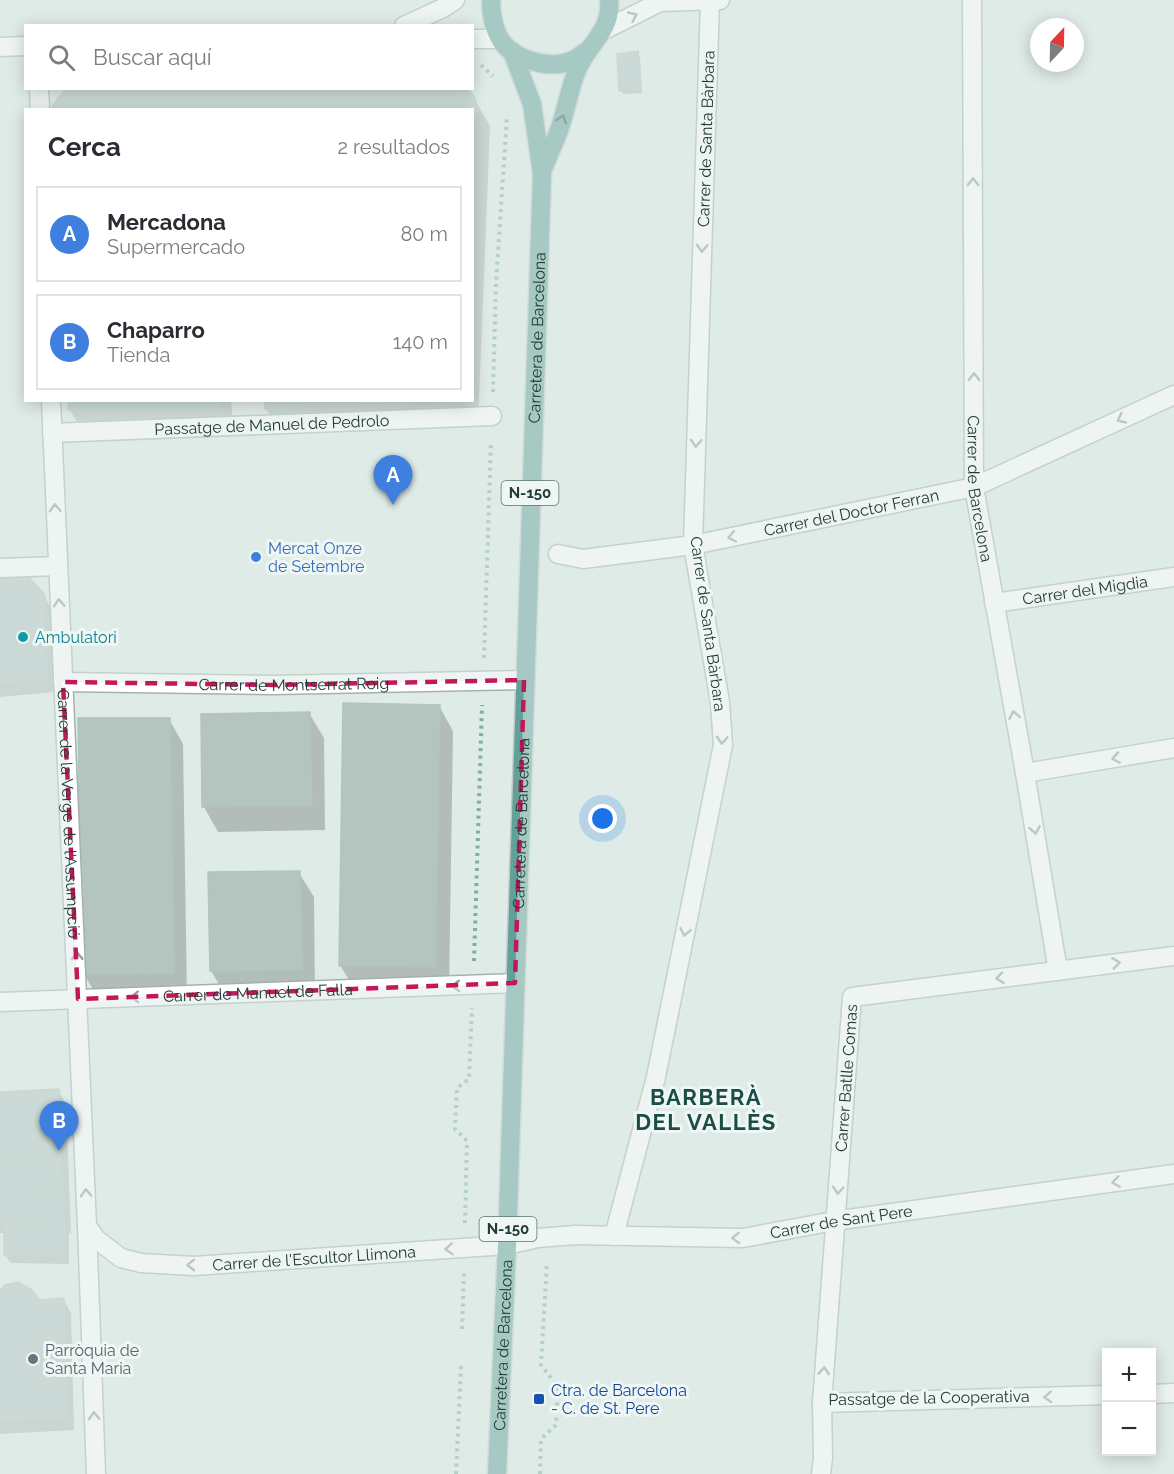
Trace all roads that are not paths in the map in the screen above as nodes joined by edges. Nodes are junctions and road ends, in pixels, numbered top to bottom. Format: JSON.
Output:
{"nodes":[{"id":1,"x":455,"y":0,"type":"edge"},
{"id":2,"x":491,"y":0,"type":"edge"},
{"id":3,"x":609,"y":0,"type":"edge"},
{"id":4,"x":720,"y":0,"type":"edge"},
{"id":5,"x":972,"y":0,"type":"edge"},
{"id":6,"x":659,"y":1,"type":"edge"},
{"id":7,"x":710,"y":1,"type":"edge"},
{"id":8,"x":408,"y":24,"type":"edge"},
{"id":9,"x":606,"y":29,"type":"junction"},
{"id":10,"x":474,"y":39,"type":"edge"},
{"id":11,"x":506,"y":45,"type":"junction"},
{"id":12,"x":24,"y":46,"type":"edge"},
{"id":13,"x":0,"y":47,"type":"edge"},
{"id":14,"x":587,"y":51,"type":"junction"},
{"id":15,"x":39,"y":90,"type":"edge"},
{"id":16,"x":40,"y":108,"type":"edge"},
{"id":17,"x":542,"y":174,"type":"junction"},
{"id":18,"x":1174,"y":395,"type":"edge"},
{"id":19,"x":51,"y":402,"type":"edge"},
{"id":20,"x":492,"y":416,"type":"dead end"},
{"id":21,"x":52,"y":433,"type":"junction"},
{"id":22,"x":974,"y":488,"type":"junction"},
{"id":23,"x":693,"y":545,"type":"junction"},
{"id":24,"x":558,"y":554,"type":"dead end"},
{"id":25,"x":58,"y":566,"type":"junction"},
{"id":26,"x":0,"y":568,"type":"edge"},
{"id":27,"x":1174,"y":577,"type":"edge"},
{"id":28,"x":994,"y":603,"type":"junction"},
{"id":29,"x":524,"y":680,"type":"junction"},
{"id":30,"x":63,"y":682,"type":"junction"},
{"id":31,"x":1174,"y":748,"type":"edge"},
{"id":32,"x":1025,"y":772,"type":"junction"},
{"id":33,"x":1174,"y":956,"type":"edge"},
{"id":34,"x":1058,"y":971,"type":"junction"},
{"id":35,"x":515,"y":983,"type":"junction"},
{"id":36,"x":78,"y":999,"type":"junction"},
{"id":37,"x":0,"y":1002,"type":"edge"},
{"id":38,"x":1174,"y":1174,"type":"edge"},
{"id":39,"x":834,"y":1221,"type":"junction"},
{"id":40,"x":87,"y":1226,"type":"junction"},
{"id":41,"x":614,"y":1236,"type":"junction"},
{"id":42,"x":507,"y":1245,"type":"junction"},
{"id":43,"x":1174,"y":1393,"type":"edge"},
{"id":44,"x":1156,"y":1394,"type":"edge"},
{"id":45,"x":1102,"y":1395,"type":"edge"},
{"id":46,"x":822,"y":1403,"type":"junction"},
{"id":47,"x":96,"y":1474,"type":"edge"},
{"id":48,"x":497,"y":1474,"type":"edge"},
{"id":49,"x":821,"y":1474,"type":"edge"}],
"edges":[{"from":1,"to":8,"type":"street"},
{"from":2,"to":11,"type":"main road","number":"N-150"},
{"from":3,"to":9,"type":"main road"},
{"from":4,"to":7,"type":"street"},
{"from":22,"to":5,"type":"street","name":"Carrer de Barcelona","one_way":true},
{"from":6,"to":7,"type":"street"},
{"from":9,"to":6,"type":"street","one_way":true},
{"from":7,"to":23,"type":"street","name":"Carrer de Santa Bàrbara","one_way":true},
{"from":9,"to":14,"type":"main road","number":"N-150"},
{"from":10,"to":11,"type":"street"},
{"from":11,"to":14,"type":"main road","number":"N-150"},
{"from":11,"to":17,"type":"main road","number":"N-150"},
{"from":12,"to":13,"type":"street"},
{"from":17,"to":14,"type":"main road","number":"N-150","one_way":true},
{"from":15,"to":16,"type":"street"},
{"from":17,"to":29,"type":"main road","name":"Carretera de Barcelona","number":"N-150"},
{"from":18,"to":22,"type":"street","name":"Carrer del Doctor Ferran","one_way":true},
{"from":19,"to":21,"type":"street","name":"Carrer de la Verge de l'Assumpció"},
{"from":20,"to":21,"type":"street","name":"Passatge de Manuel de Pedrolo"},
{"from":25,"to":21,"type":"street","name":"Carrer de la Verge de l'Assumpció","one_way":true},
{"from":22,"to":23,"type":"street","name":"Carrer del Doctor Ferran","one_way":true},
{"from":22,"to":28,"type":"street","name":"Carrer de Barcelona"},
{"from":23,"to":24,"type":"street","name":"Carrer del Doctor Ferran"},
{"from":23,"to":41,"type":"street","name":"Carrer de Santa Bàrbara","one_way":true},
{"from":25,"to":26,"type":"street"},
{"from":30,"to":25,"type":"street","name":"Carrer de la Verge de l'Assumpció","one_way":true},
{"from":27,"to":28,"type":"street","name":"Carrer del Migdia"},
{"from":32,"to":28,"type":"street","name":"Carrer de Barcelona","one_way":true},
{"from":29,"to":30,"type":"street","name":"Carrer de Montserrat Roig"},
{"from":29,"to":35,"type":"main road","name":"Carretera de Barcelona","number":"N-150"},
{"from":36,"to":30,"type":"street","name":"Carrer de la Verge de l'Assumpció","one_way":true},
{"from":31,"to":32,"type":"street","one_way":true},
{"from":32,"to":34,"type":"street","name":"Carrer de Barcelona","one_way":true},
{"from":34,"to":33,"type":"street","one_way":true},
{"from":34,"to":39,"type":"street","name":"Carrer Batlle Comas","one_way":true},
{"from":35,"to":36,"type":"street","name":"Carrer de Manuel de Falla","one_way":true},
{"from":35,"to":42,"type":"main road","name":"Carretera de Barcelona","number":"N-150"},
{"from":36,"to":37,"type":"street","name":"Carrer de Manuel de Falla"},
{"from":40,"to":36,"type":"street","name":"Carrer de la Verge de l'Assumpció","one_way":true},
{"from":38,"to":39,"type":"street","name":"Carrer de Sant Pere","one_way":true},
{"from":39,"to":41,"type":"street","name":"Carrer de Sant Pere","one_way":true},
{"from":46,"to":39,"type":"street","name":"Passatge de la Cooperativa","one_way":true},
{"from":42,"to":40,"type":"street","name":"Carrer de l'Escultor Llimona","one_way":true},
{"from":47,"to":40,"type":"street","name":"Carrer de la Verge de l'Assumpció","one_way":true},
{"from":41,"to":42,"type":"street","name":"Carrer de Sant Pere"},
{"from":42,"to":48,"type":"main road","name":"Carretera de Barcelona","number":"N-150"},
{"from":43,"to":44,"type":"street"},
{"from":45,"to":46,"type":"street","name":"Passatge de la Cooperativa","one_way":true},
{"from":46,"to":49,"type":"street"}]}
